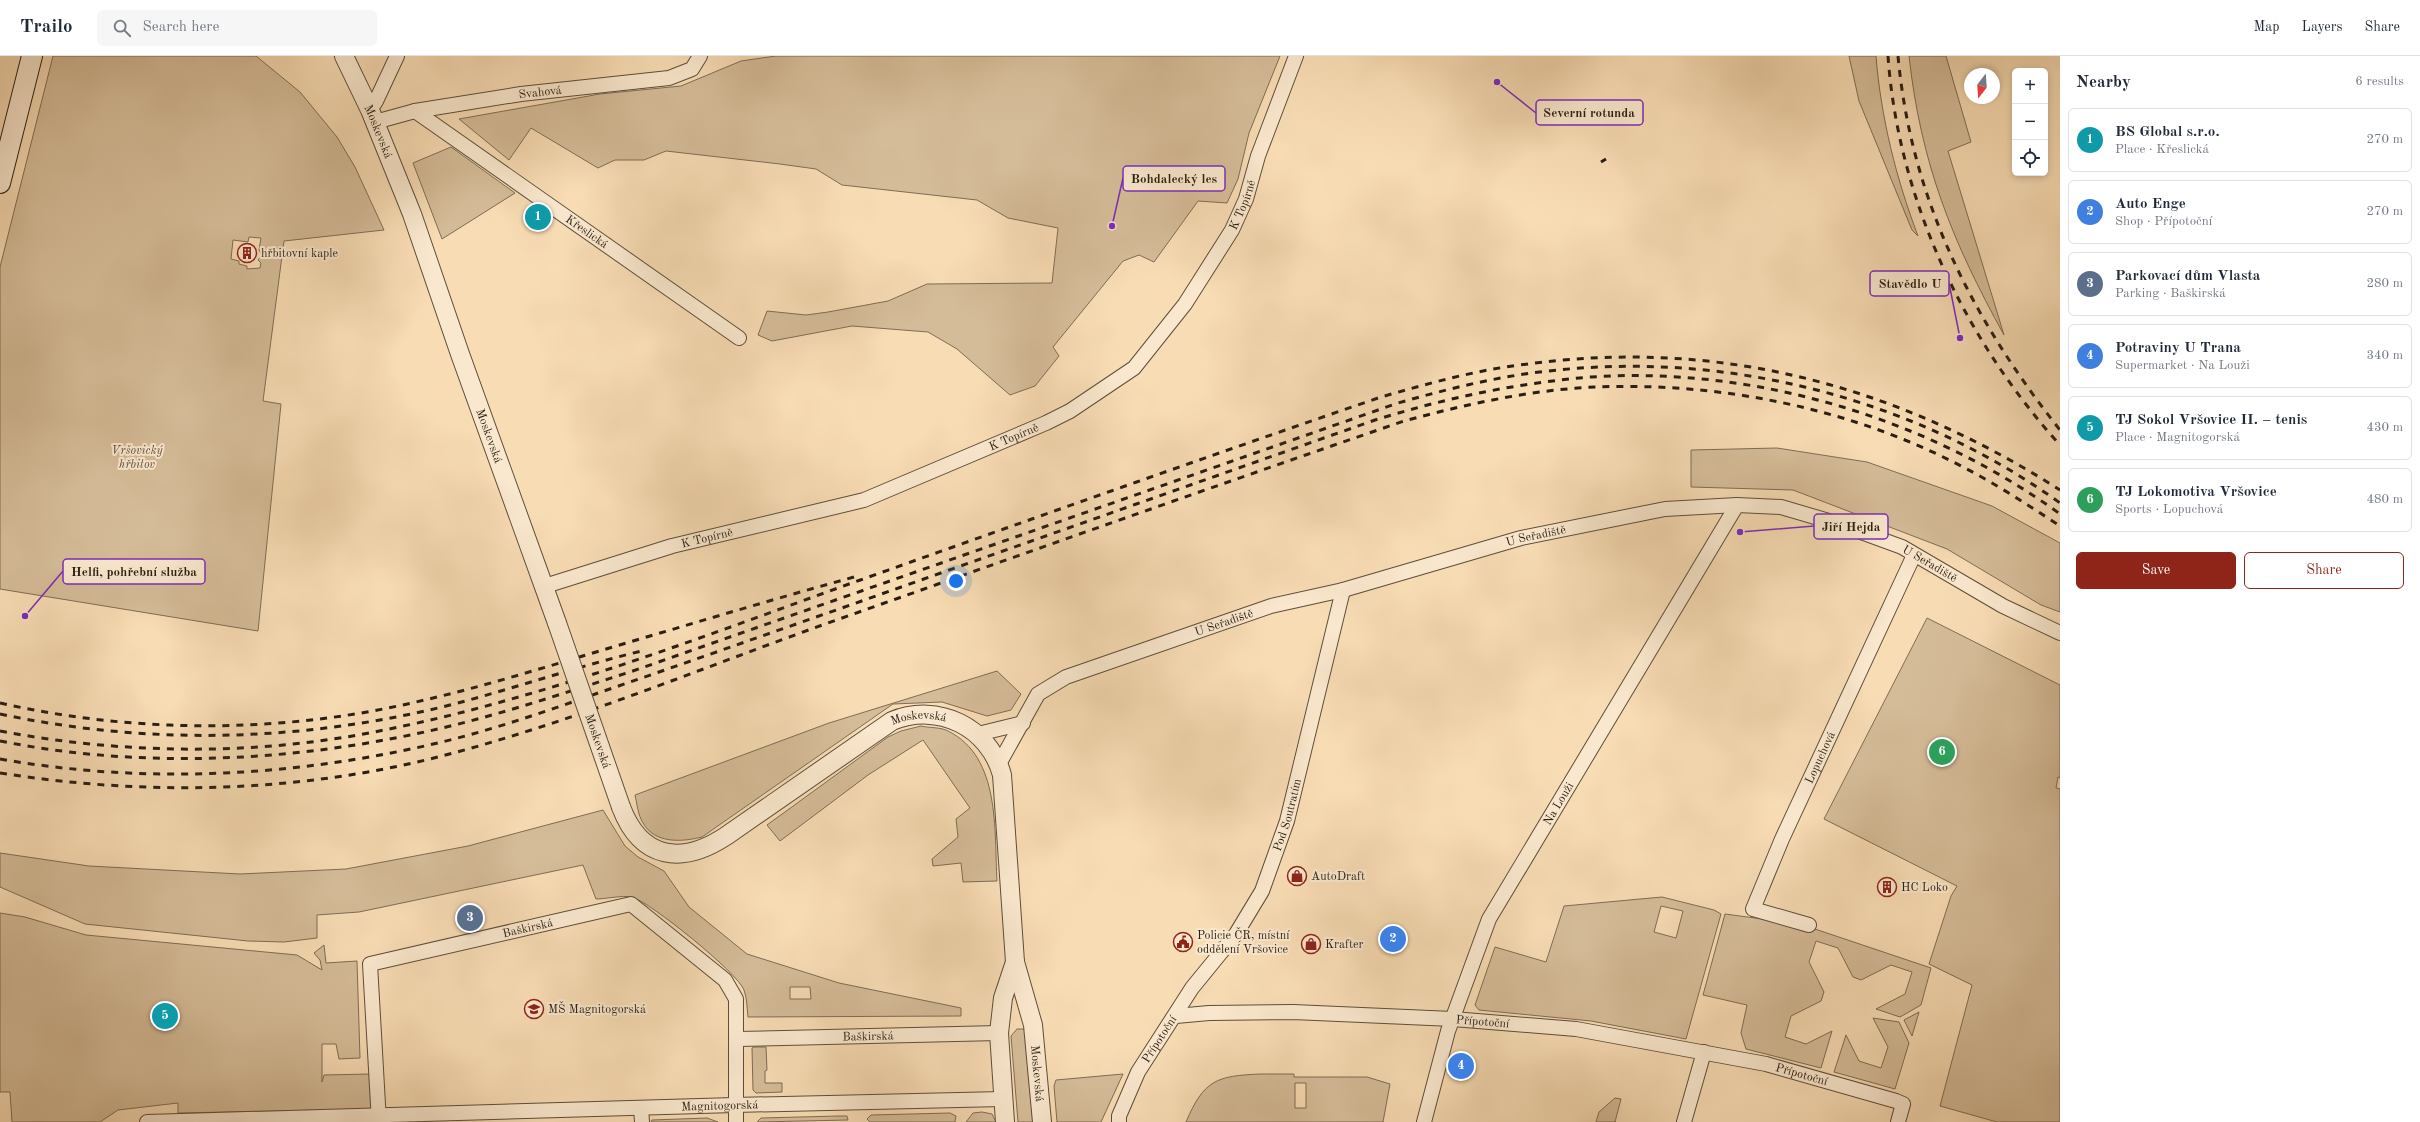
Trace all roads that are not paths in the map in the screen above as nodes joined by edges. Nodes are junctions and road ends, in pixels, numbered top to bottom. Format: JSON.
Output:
{"nodes":[{"id":1,"x":32,"y":56,"type":"edge"},
{"id":2,"x":344,"y":56,"type":"edge"},
{"id":3,"x":397,"y":56,"type":"edge"},
{"id":4,"x":700,"y":56,"type":"edge"},
{"id":5,"x":1296,"y":56,"type":"edge"},
{"id":6,"x":415,"y":111,"type":"junction"},
{"id":7,"x":372,"y":116,"type":"junction"},
{"id":8,"x":0,"y":183,"type":"edge"},
{"id":9,"x":739,"y":338,"type":"dead end"},
{"id":10,"x":1737,"y":504,"type":"junction"},
{"id":11,"x":1914,"y":555,"type":"junction"},
{"id":12,"x":544,"y":586,"type":"junction"},
{"id":13,"x":1343,"y":590,"type":"junction"},
{"id":14,"x":2060,"y":633,"type":"edge"},
{"id":15,"x":1023,"y":723,"type":"junction"},
{"id":16,"x":978,"y":734,"type":"junction"},
{"id":17,"x":999,"y":764,"type":"junction"},
{"id":18,"x":1809,"y":925,"type":"dead end"},
{"id":19,"x":1015,"y":962,"type":"junction"},
{"id":20,"x":1176,"y":1016,"type":"junction"},
{"id":21,"x":1453,"y":1019,"type":"junction"},
{"id":22,"x":1033,"y":1025,"type":"junction"},
{"id":23,"x":999,"y":1033,"type":"junction"},
{"id":24,"x":736,"y":1039,"type":"junction"},
{"id":25,"x":1704,"y":1052,"type":"junction"},
{"id":26,"x":1004,"y":1099,"type":"junction"},
{"id":27,"x":736,"y":1105,"type":"junction"},
{"id":28,"x":641,"y":1108,"type":"junction"},
{"id":29,"x":513,"y":1117,"type":"edge"},
{"id":30,"x":379,"y":1119,"type":"edge"},
{"id":31,"x":1118,"y":1120,"type":"edge"},
{"id":32,"x":247,"y":1121,"type":"edge"},
{"id":33,"x":147,"y":1122,"type":"edge"},
{"id":34,"x":642,"y":1122,"type":"edge"},
{"id":35,"x":736,"y":1122,"type":"edge"},
{"id":36,"x":1005,"y":1122,"type":"edge"},
{"id":37,"x":1042,"y":1122,"type":"edge"},
{"id":38,"x":1424,"y":1122,"type":"edge"},
{"id":39,"x":1684,"y":1122,"type":"edge"},
{"id":40,"x":1898,"y":1122,"type":"edge"}],
"edges":[{"from":1,"to":8,"type":"main road"},
{"from":2,"to":7,"type":"street","name":"Moskevská"},
{"from":3,"to":7,"type":"street"},
{"from":4,"to":6,"type":"street","name":"Svahová"},
{"from":5,"to":12,"type":"street","name":"K Topírně"},
{"from":6,"to":7,"type":"street","name":"Svahová"},
{"from":6,"to":9,"type":"street","name":"Křeslická"},
{"from":7,"to":12,"type":"street","name":"Moskevská"},
{"from":10,"to":11,"type":"street","name":"U Seřadiště"},
{"from":10,"to":13,"type":"street","name":"U Seřadiště"},
{"from":10,"to":21,"type":"street","name":"Na Louži"},
{"from":11,"to":14,"type":"street","name":"U Seřadiště"},
{"from":11,"to":18,"type":"street","name":"Lopuchová"},
{"from":12,"to":16,"type":"street","name":"Moskevská","bridge":true},
{"from":13,"to":15,"type":"street","name":"U Seřadiště"},
{"from":13,"to":20,"type":"street","name":"Pod Soutratím"},
{"from":15,"to":16,"type":"street"},
{"from":15,"to":17,"type":"street","name":"U Seřadiště"},
{"from":16,"to":17,"type":"street","name":"Moskevská"},
{"from":17,"to":19,"type":"street","name":"Moskevská"},
{"from":19,"to":22,"type":"street","name":"Moskevská"},
{"from":19,"to":23,"type":"street","name":"Moskevská"},
{"from":20,"to":21,"type":"street","name":"Přípotoční"},
{"from":20,"to":31,"type":"street","name":"Přípotoční"},
{"from":21,"to":25,"type":"street","name":"Přípotoční"},
{"from":21,"to":38,"type":"street","name":"Na Louži"},
{"from":22,"to":23,"type":"street"},
{"from":22,"to":37,"type":"street","name":"Moskevská"},
{"from":23,"to":24,"type":"street","name":"Baškirská"},
{"from":23,"to":26,"type":"street","name":"Moskevská"},
{"from":24,"to":27,"type":"street","name":"Baškirská"},
{"from":24,"to":30,"type":"street","name":"Baškirská"},
{"from":25,"to":39,"type":"street"},
{"from":25,"to":40,"type":"street","name":"Přípotoční"},
{"from":26,"to":27,"type":"street","name":"Magnitogorská"},
{"from":26,"to":36,"type":"street","name":"Moskevská"},
{"from":27,"to":28,"type":"street","name":"Magnitogorská"},
{"from":27,"to":35,"type":"street","name":"Baškirská"},
{"from":28,"to":29,"type":"street","name":"Magnitogorská"},
{"from":28,"to":34,"type":"street"},
{"from":29,"to":30,"type":"street","name":"Magnitogorská"},
{"from":30,"to":32,"type":"street","name":"Magnitogorská"},
{"from":32,"to":33,"type":"street","name":"Magnitogorská"}]}
